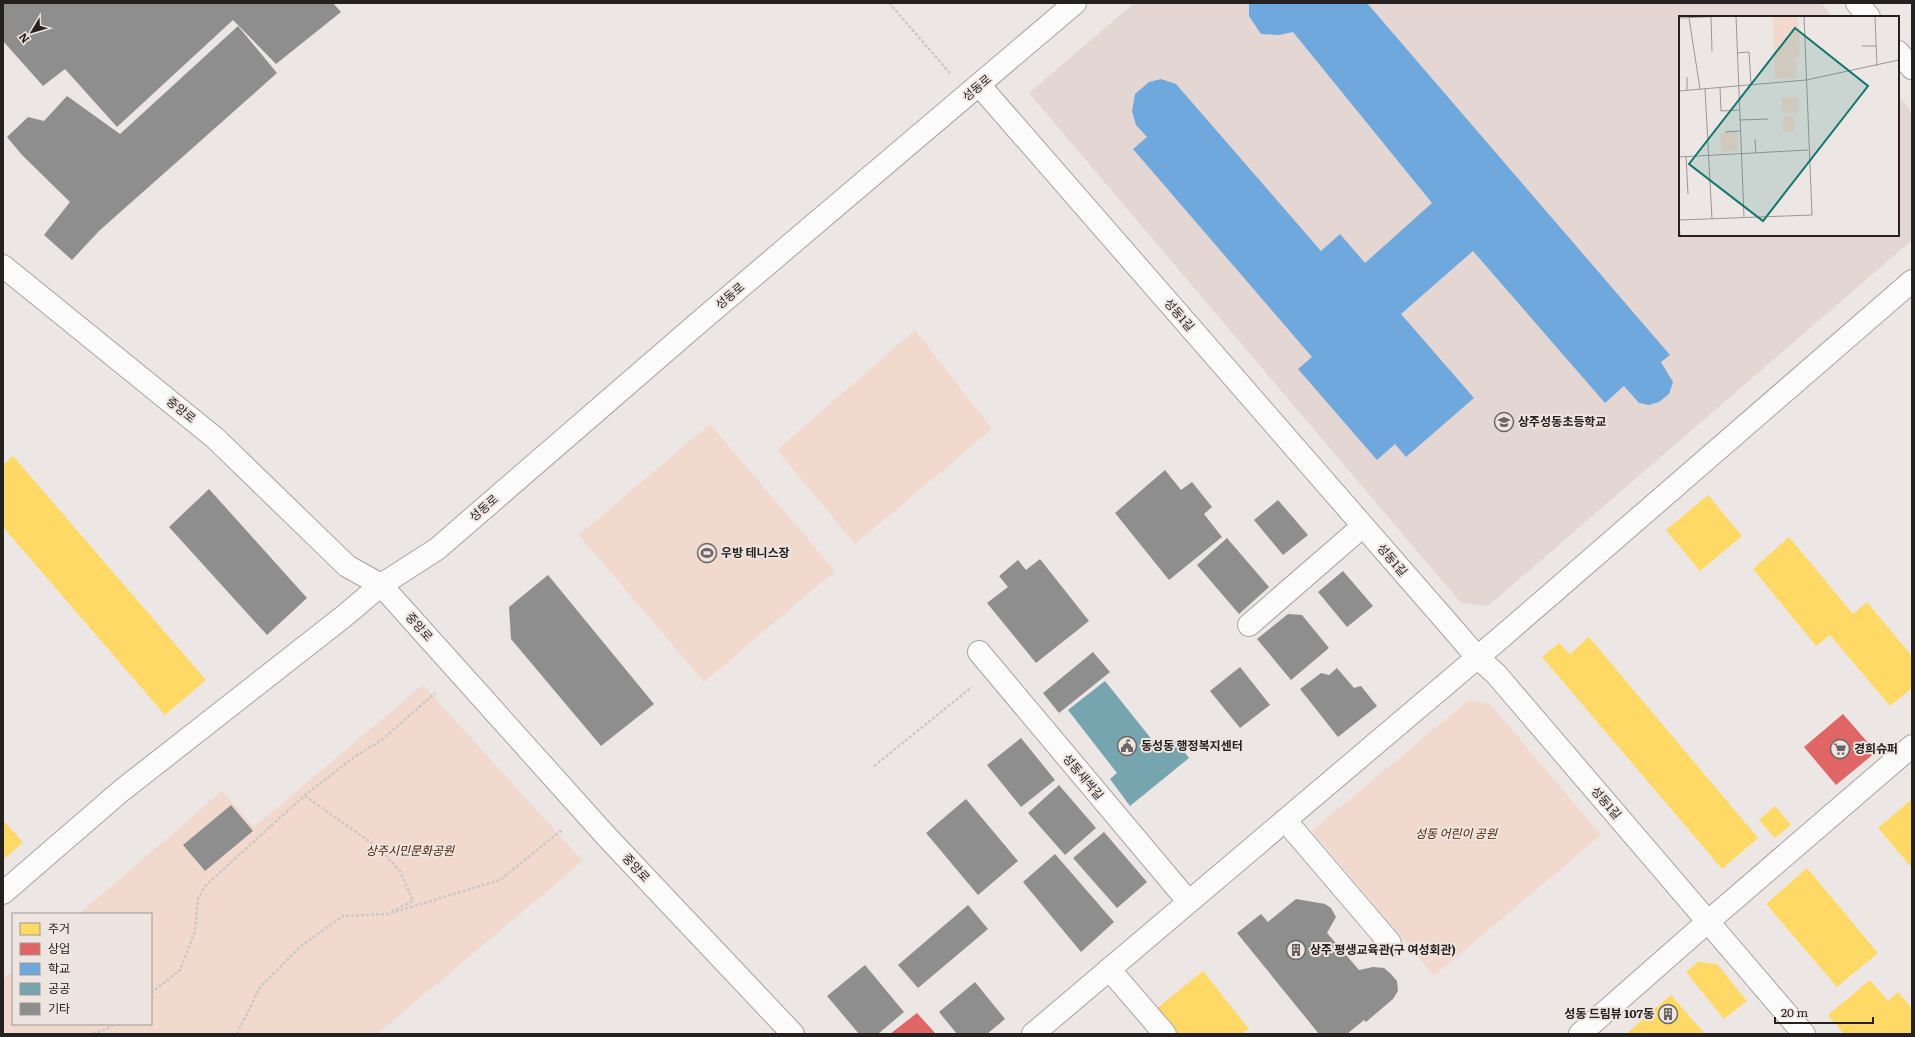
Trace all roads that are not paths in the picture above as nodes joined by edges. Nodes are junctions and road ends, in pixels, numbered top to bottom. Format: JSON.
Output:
{"nodes":[{"id":1,"x":1075,"y":3,"type":"edge"},
{"id":2,"x":1857,"y":3,"type":"edge"},
{"id":3,"x":1868,"y":16,"type":"edge"},
{"id":4,"x":1899,"y":53,"type":"edge"},
{"id":5,"x":1912,"y":68,"type":"edge"},
{"id":6,"x":975,"y":90,"type":"junction"},
{"id":7,"x":3,"y":266,"type":"edge"},
{"id":8,"x":1912,"y":281,"type":"edge"},
{"id":9,"x":1363,"y":526,"type":"junction"},
{"id":10,"x":381,"y":585,"type":"junction"},
{"id":11,"x":1249,"y":625,"type":"dead end"},
{"id":12,"x":979,"y":652,"type":"dead end"},
{"id":13,"x":1477,"y":657,"type":"junction"},
{"id":14,"x":1912,"y":746,"type":"edge"},
{"id":15,"x":1285,"y":820,"type":"junction"},
{"id":16,"x":3,"y":893,"type":"edge"},
{"id":17,"x":1188,"y":901,"type":"junction"},
{"id":18,"x":1708,"y":922,"type":"junction"},
{"id":19,"x":1390,"y":944,"type":"dead end"},
{"id":20,"x":1109,"y":969,"type":"junction"},
{"id":21,"x":1047,"y":1029,"type":"edge"},
{"id":22,"x":793,"y":1034,"type":"edge"},
{"id":23,"x":1165,"y":1034,"type":"edge"},
{"id":24,"x":1580,"y":1034,"type":"edge"},
{"id":25,"x":1804,"y":1034,"type":"edge"}],
"edges":[{"from":1,"to":6,"type":"street","name":"성동로"},
{"from":2,"to":3,"type":"street"},
{"from":4,"to":5,"type":"street"},
{"from":6,"to":9,"type":"street","name":"성동1길"},
{"from":6,"to":10,"type":"street","name":"성동로"},
{"from":7,"to":10,"type":"street","name":"중앙로"},
{"from":8,"to":13,"type":"street"},
{"from":9,"to":11,"type":"street"},
{"from":9,"to":13,"type":"street","name":"성동1길"},
{"from":10,"to":16,"type":"street","name":"성동로"},
{"from":10,"to":22,"type":"street","name":"중앙로"},
{"from":12,"to":17,"type":"street","name":"성동새싹길"},
{"from":13,"to":15,"type":"street"},
{"from":13,"to":18,"type":"street","name":"성동1길"},
{"from":14,"to":18,"type":"street"},
{"from":15,"to":17,"type":"street"},
{"from":15,"to":19,"type":"street"},
{"from":17,"to":20,"type":"street"},
{"from":18,"to":24,"type":"street"},
{"from":18,"to":25,"type":"street","name":"성동1길"},
{"from":20,"to":21,"type":"street"},
{"from":20,"to":23,"type":"street"}]}
